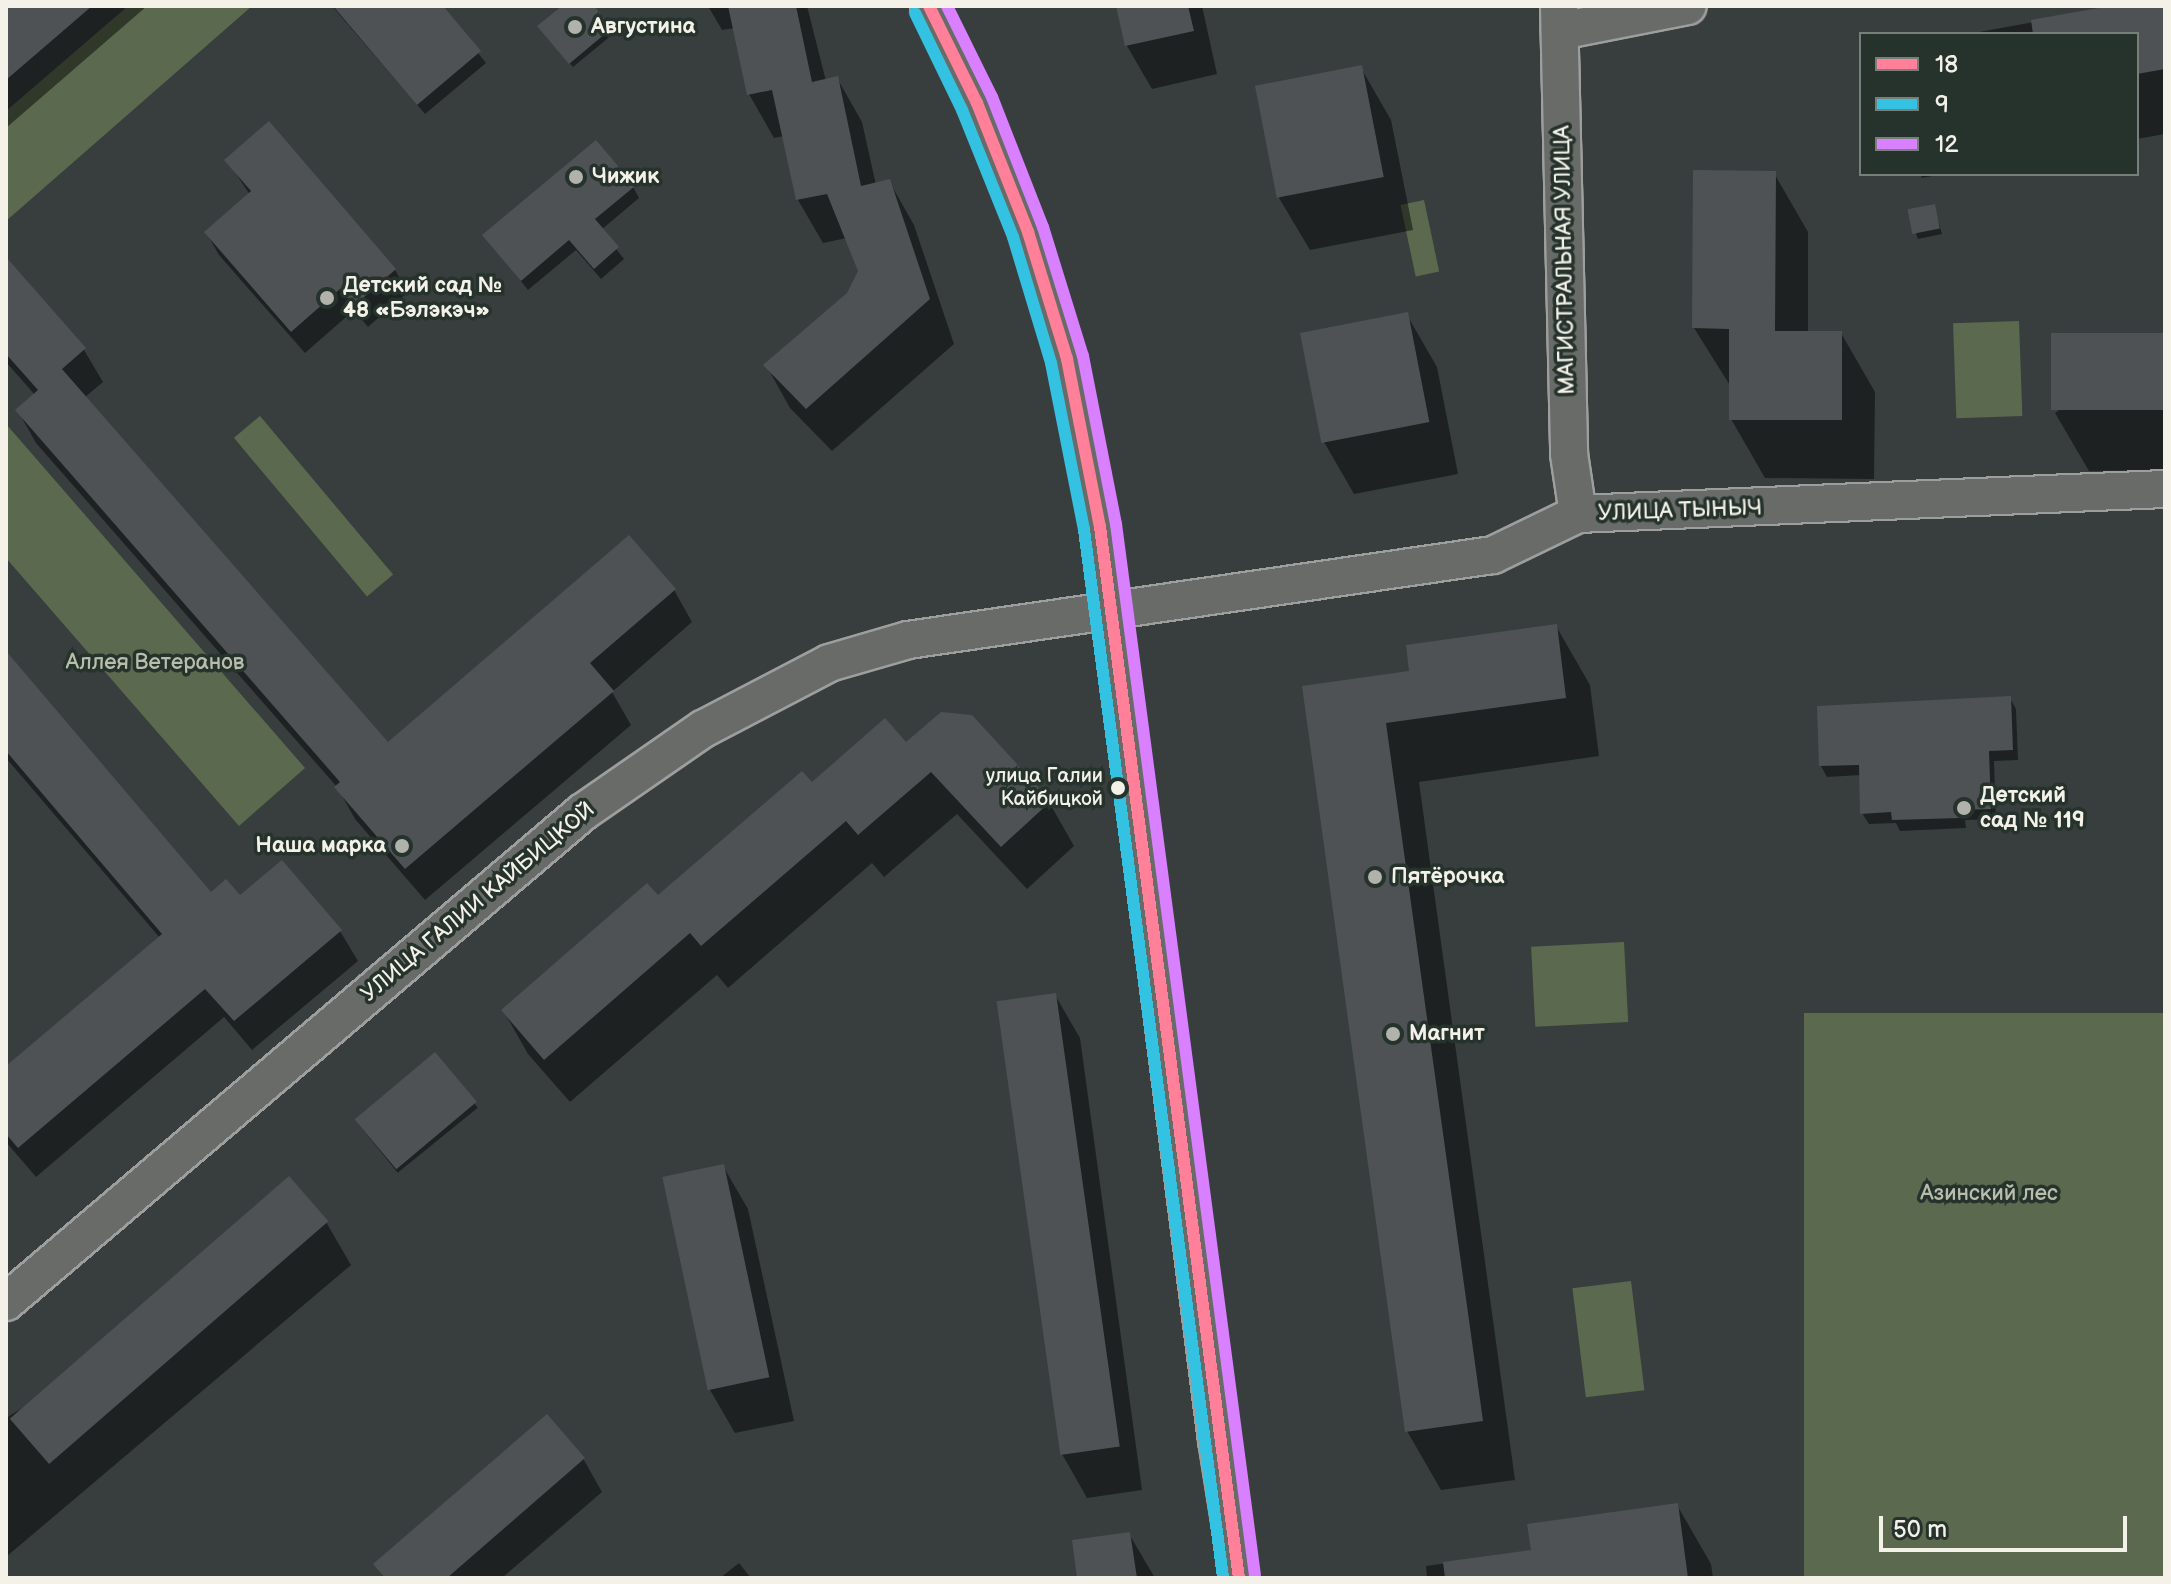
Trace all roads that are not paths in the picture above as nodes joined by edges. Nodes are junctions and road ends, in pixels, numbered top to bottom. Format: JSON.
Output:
{"nodes":[{"id":1,"x":929,"y":6,"type":"edge"},
{"id":2,"x":1688,"y":6,"type":"edge"},
{"id":3,"x":1560,"y":18,"type":"edge"},
{"id":4,"x":2165,"y":489,"type":"edge"},
{"id":5,"x":1578,"y":514,"type":"junction"},
{"id":6,"x":1111,"y":610,"type":"junction"},
{"id":7,"x":6,"y":1302,"type":"edge"},
{"id":8,"x":1239,"y":1578,"type":"edge"}],
"edges":[{"from":1,"to":6,"type":"street"},
{"from":2,"to":3,"type":"street"},
{"from":3,"to":5,"type":"street","name":"МАГИСТРАЛЬНАЯ УЛИЦА"},
{"from":4,"to":5,"type":"street","name":"УЛИЦА ТЫНЫЧ"},
{"from":5,"to":6,"type":"street","name":"УЛИЦА ТЫНЫЧ"},
{"from":6,"to":7,"type":"street","name":"УЛИЦА ГАЛИИ КАЙБИЦКОЙ"},
{"from":6,"to":8,"type":"street"}]}
